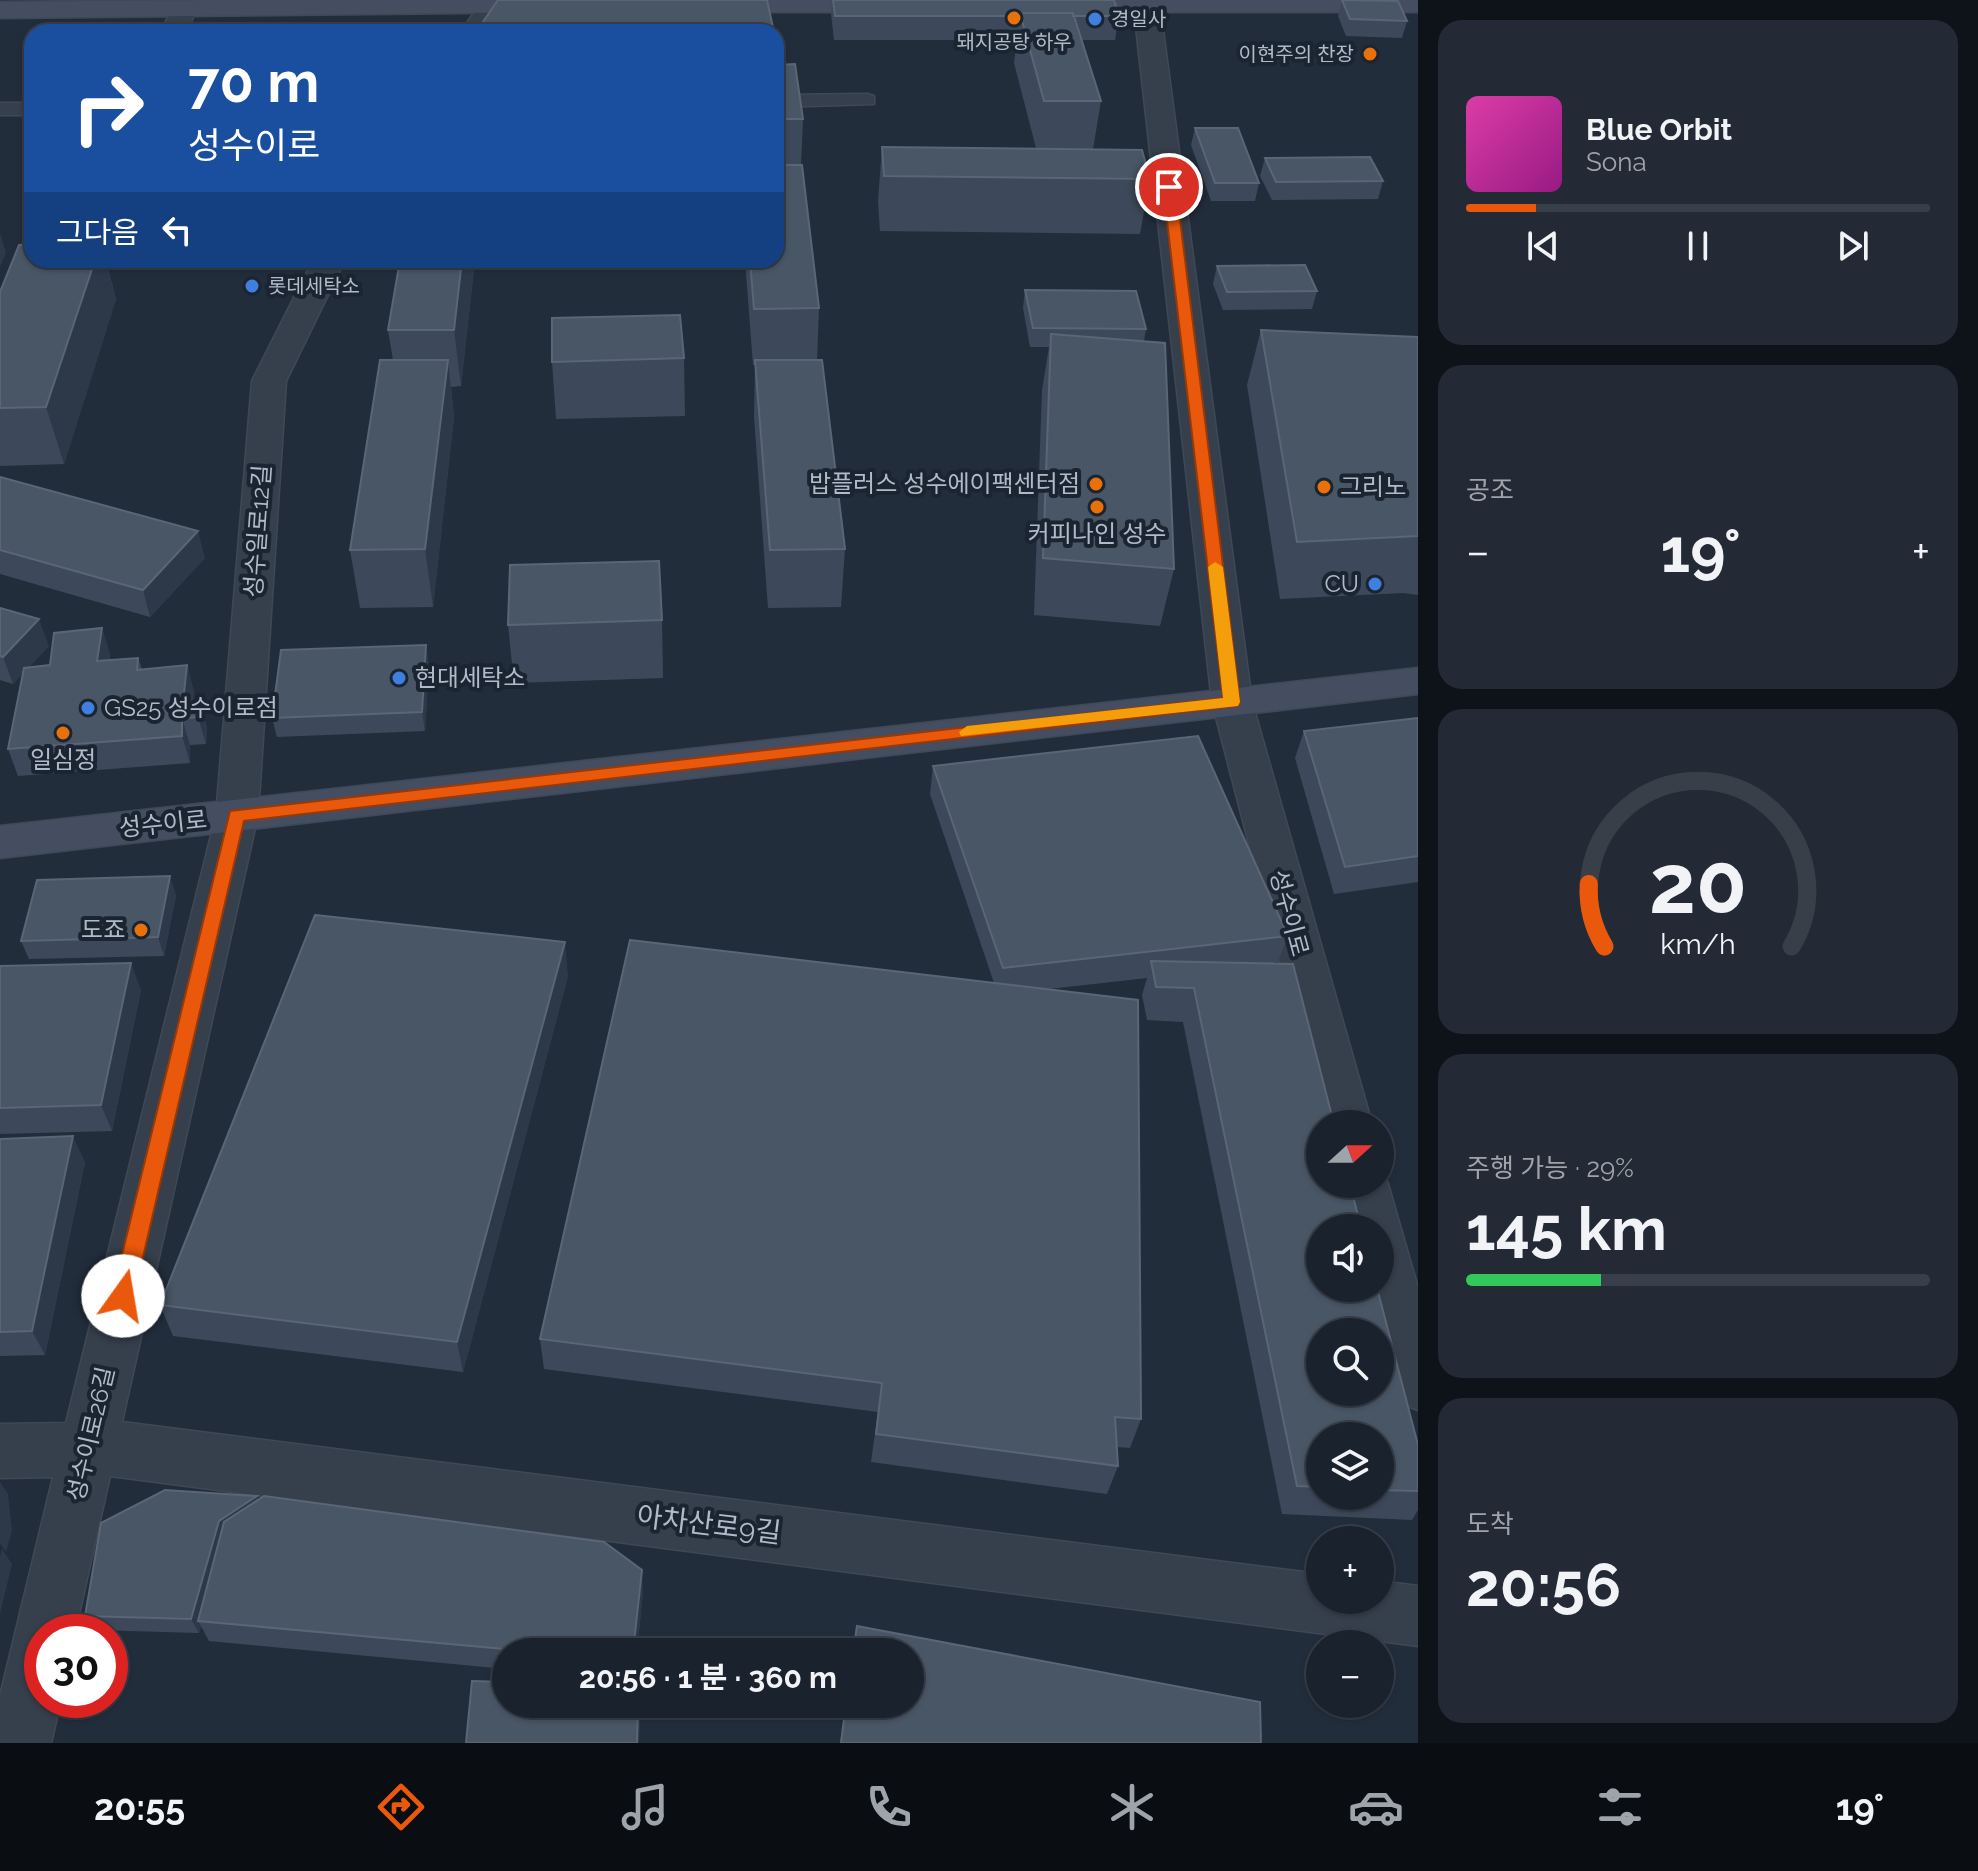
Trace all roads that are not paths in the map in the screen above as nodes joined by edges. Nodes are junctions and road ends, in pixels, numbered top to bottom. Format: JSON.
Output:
{"nodes":[{"id":1,"x":495,"y":2,"type":"edge"},
{"id":2,"x":849,"y":2,"type":"edge"},
{"id":3,"x":1147,"y":2,"type":"edge"},
{"id":4,"x":586,"y":4,"type":"edge"},
{"id":5,"x":679,"y":4,"type":"edge"},
{"id":6,"x":911,"y":4,"type":"edge"},
{"id":7,"x":1037,"y":4,"type":"edge"},
{"id":8,"x":1418,"y":4,"type":"edge"},
{"id":9,"x":184,"y":7,"type":"junction"},
{"id":10,"x":0,"y":10,"type":"edge"},
{"id":11,"x":177,"y":24,"type":"edge"},
{"id":12,"x":479,"y":24,"type":"edge"},
{"id":13,"x":867,"y":100,"type":"dead end"},
{"id":14,"x":784,"y":101,"type":"edge"},
{"id":15,"x":0,"y":109,"type":"edge"},
{"id":16,"x":24,"y":109,"type":"edge"},
{"id":17,"x":325,"y":268,"type":"edge"},
{"id":18,"x":1418,"y":681,"type":"edge"},
{"id":19,"x":1232,"y":702,"type":"junction"},
{"id":20,"x":237,"y":815,"type":"junction"},
{"id":21,"x":0,"y":842,"type":"edge"},
{"id":22,"x":1343,"y":1110,"type":"edge"},
{"id":23,"x":1394,"y":1297,"type":"edge"},
{"id":24,"x":1418,"y":1385,"type":"edge"},
{"id":25,"x":87,"y":1448,"type":"junction"},
{"id":26,"x":0,"y":1451,"type":"edge"},
{"id":27,"x":49,"y":1614,"type":"edge"},
{"id":28,"x":1418,"y":1616,"type":"edge"},
{"id":29,"x":26,"y":1718,"type":"edge"},
{"id":30,"x":20,"y":1743,"type":"edge"}],
"edges":[{"from":1,"to":4,"type":"street"},
{"from":1,"to":9,"type":"street"},
{"from":1,"to":12,"type":"street"},
{"from":2,"to":5,"type":"street"},
{"from":2,"to":6,"type":"street"},
{"from":3,"to":7,"type":"street"},
{"from":3,"to":8,"type":"street"},
{"from":3,"to":19,"type":"street"},
{"from":9,"to":10,"type":"street"},
{"from":9,"to":11,"type":"street"},
{"from":13,"to":14,"type":"lane"},
{"from":15,"to":16,"type":"lane"},
{"from":17,"to":20,"type":"street","name":"성수일로12길"},
{"from":18,"to":19,"type":"street","name":"성수이로"},
{"from":19,"to":20,"type":"street","name":"성수이로"},
{"from":19,"to":22,"type":"street","name":"성수이로"},
{"from":20,"to":21,"type":"street","name":"성수이로"},
{"from":20,"to":25,"type":"street","name":"성수이로26길"},
{"from":23,"to":24,"type":"street"},
{"from":25,"to":26,"type":"street","name":"아차산로9길"},
{"from":25,"to":27,"type":"street","name":"성수이로26길"},
{"from":25,"to":28,"type":"street","name":"아차산로9길"},
{"from":29,"to":30,"type":"street"}]}
